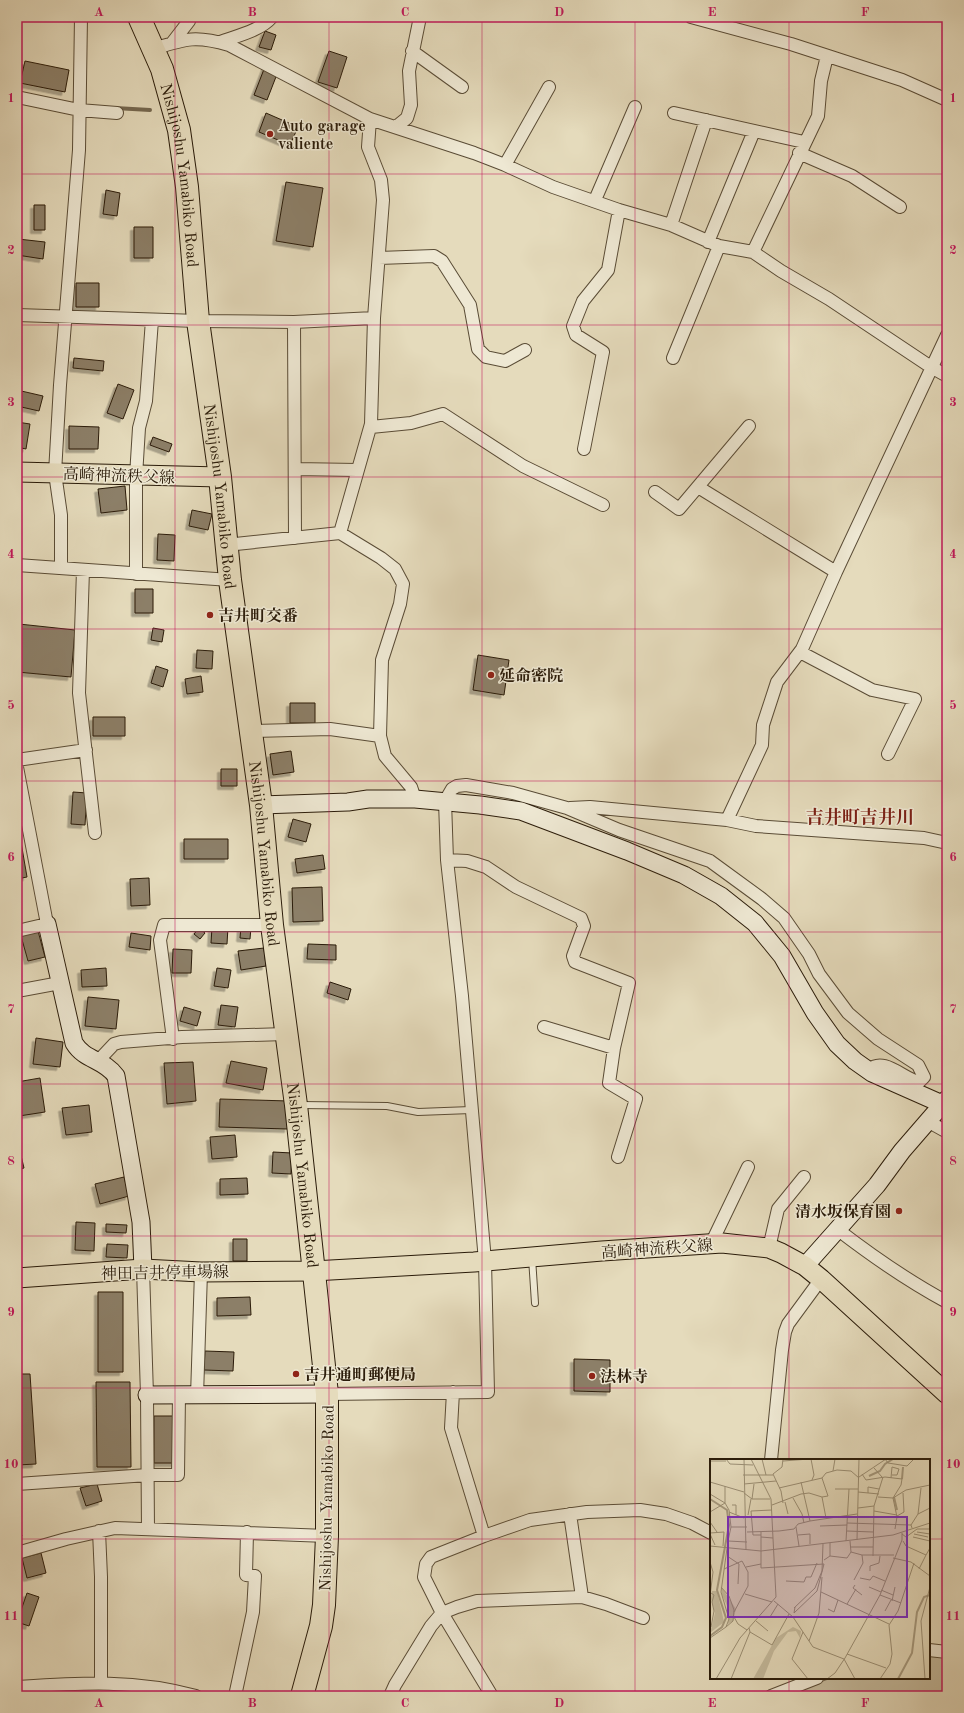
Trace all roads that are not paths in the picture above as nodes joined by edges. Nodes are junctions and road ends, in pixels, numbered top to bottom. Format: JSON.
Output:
{"nodes":[{"id":1,"x":81,"y":17,"type":"edge"},
{"id":2,"x":139,"y":17,"type":"edge"},
{"id":3,"x":190,"y":17,"type":"edge"},
{"id":4,"x":272,"y":17,"type":"edge"},
{"id":5,"x":420,"y":17,"type":"edge"},
{"id":6,"x":691,"y":17,"type":"edge"},
{"id":7,"x":220,"y":42,"type":"junction"},
{"id":8,"x":162,"y":46,"type":"junction"},
{"id":9,"x":412,"y":51,"type":"junction"},
{"id":10,"x":827,"y":56,"type":"junction"},
{"id":11,"x":462,"y":87,"type":"dead end"},
{"id":12,"x":549,"y":88,"type":"dead end"},
{"id":13,"x":17,"y":97,"type":"edge"},
{"id":14,"x":947,"y":100,"type":"edge"},
{"id":15,"x":635,"y":107,"type":"dead end"},
{"id":16,"x":79,"y":110,"type":"junction"},
{"id":17,"x":117,"y":113,"type":"dead end"},
{"id":18,"x":674,"y":113,"type":"dead end"},
{"id":19,"x":370,"y":119,"type":"junction"},
{"id":20,"x":706,"y":120,"type":"junction"},
{"id":21,"x":396,"y":127,"type":"junction"},
{"id":22,"x":754,"y":131,"type":"junction"},
{"id":23,"x":804,"y":142,"type":"junction"},
{"id":24,"x":799,"y":153,"type":"junction"},
{"id":25,"x":505,"y":165,"type":"junction"},
{"id":26,"x":595,"y":200,"type":"junction"},
{"id":27,"x":900,"y":207,"type":"dead end"},
{"id":28,"x":619,"y":210,"type":"junction"},
{"id":29,"x":671,"y":225,"type":"junction"},
{"id":30,"x":713,"y":244,"type":"junction"},
{"id":31,"x":753,"y":252,"type":"junction"},
{"id":32,"x":379,"y":258,"type":"junction"},
{"id":33,"x":17,"y":315,"type":"edge"},
{"id":34,"x":65,"y":318,"type":"junction"},
{"id":35,"x":374,"y":318,"type":"junction"},
{"id":36,"x":152,"y":320,"type":"junction"},
{"id":37,"x":198,"y":322,"type":"junction"},
{"id":38,"x":294,"y":322,"type":"junction"},
{"id":39,"x":947,"y":335,"type":"edge"},
{"id":40,"x":525,"y":350,"type":"dead end"},
{"id":41,"x":673,"y":358,"type":"dead end"},
{"id":42,"x":931,"y":367,"type":"junction"},
{"id":43,"x":947,"y":376,"type":"edge"},
{"id":44,"x":749,"y":426,"type":"dead end"},
{"id":45,"x":371,"y":427,"type":"junction"},
{"id":46,"x":584,"y":449,"type":"dead end"},
{"id":47,"x":295,"y":469,"type":"junction"},
{"id":48,"x":357,"y":470,"type":"junction"},
{"id":49,"x":17,"y":472,"type":"edge"},
{"id":50,"x":55,"y":473,"type":"junction"},
{"id":51,"x":136,"y":476,"type":"junction"},
{"id":52,"x":220,"y":477,"type":"junction"},
{"id":53,"x":698,"y":487,"type":"junction"},
{"id":54,"x":655,"y":492,"type":"dead end"},
{"id":55,"x":603,"y":505,"type":"dead end"},
{"id":56,"x":340,"y":533,"type":"junction"},
{"id":57,"x":295,"y":538,"type":"junction"},
{"id":58,"x":226,"y":545,"type":"junction"},
{"id":59,"x":17,"y":565,"type":"edge"},
{"id":60,"x":61,"y":568,"type":"junction"},
{"id":61,"x":83,"y":570,"type":"junction"},
{"id":62,"x":836,"y":572,"type":"junction"},
{"id":63,"x":136,"y":574,"type":"junction"},
{"id":64,"x":230,"y":580,"type":"junction"},
{"id":65,"x":800,"y":652,"type":"junction"},
{"id":66,"x":250,"y":731,"type":"junction"},
{"id":67,"x":380,"y":736,"type":"junction"},
{"id":68,"x":86,"y":750,"type":"junction"},
{"id":69,"x":888,"y":754,"type":"dead end"},
{"id":70,"x":17,"y":760,"type":"edge"},
{"id":71,"x":17,"y":769,"type":"edge"},
{"id":72,"x":415,"y":799,"type":"junction"},
{"id":73,"x":445,"y":801,"type":"junction"},
{"id":74,"x":261,"y":805,"type":"junction"},
{"id":75,"x":567,"y":808,"type":"junction"},
{"id":76,"x":727,"y":820,"type":"junction"},
{"id":77,"x":95,"y":833,"type":"dead end"},
{"id":78,"x":947,"y":843,"type":"edge"},
{"id":79,"x":447,"y":860,"type":"junction"},
{"id":80,"x":47,"y":924,"type":"junction"},
{"id":81,"x":272,"y":925,"type":"junction"},
{"id":82,"x":17,"y":931,"type":"edge"},
{"id":83,"x":60,"y":983,"type":"junction"},
{"id":84,"x":17,"y":991,"type":"edge"},
{"id":85,"x":544,"y":1027,"type":"dead end"},
{"id":86,"x":285,"y":1034,"type":"junction"},
{"id":87,"x":173,"y":1039,"type":"junction"},
{"id":88,"x":614,"y":1048,"type":"junction"},
{"id":89,"x":98,"y":1061,"type":"junction"},
{"id":90,"x":868,"y":1070,"type":"junction"},
{"id":91,"x":945,"y":1102,"type":"edge"},
{"id":92,"x":296,"y":1105,"type":"junction"},
{"id":93,"x":471,"y":1110,"type":"junction"},
{"id":94,"x":929,"y":1122,"type":"junction"},
{"id":95,"x":947,"y":1132,"type":"edge"},
{"id":96,"x":618,"y":1157,"type":"dead end"},
{"id":97,"x":748,"y":1167,"type":"dead end"},
{"id":98,"x":804,"y":1177,"type":"dead end"},
{"id":99,"x":837,"y":1229,"type":"junction"},
{"id":100,"x":712,"y":1244,"type":"junction"},
{"id":101,"x":769,"y":1248,"type":"junction"},
{"id":102,"x":532,"y":1257,"type":"junction"},
{"id":103,"x":486,"y":1261,"type":"junction"},
{"id":104,"x":804,"y":1266,"type":"junction"},
{"id":105,"x":143,"y":1269,"type":"junction"},
{"id":106,"x":313,"y":1271,"type":"junction"},
{"id":107,"x":201,"y":1272,"type":"junction"},
{"id":108,"x":17,"y":1278,"type":"edge"},
{"id":109,"x":821,"y":1279,"type":"junction"},
{"id":110,"x":947,"y":1302,"type":"edge"},
{"id":111,"x":535,"y":1303,"type":"dead end"},
{"id":112,"x":453,"y":1392,"type":"junction"},
{"id":113,"x":327,"y":1394,"type":"junction"},
{"id":114,"x":947,"y":1394,"type":"edge"},
{"id":115,"x":147,"y":1395,"type":"junction"},
{"id":116,"x":179,"y":1395,"type":"junction"},
{"id":117,"x":197,"y":1396,"type":"junction"},
{"id":118,"x":771,"y":1459,"type":"edge"},
{"id":119,"x":148,"y":1475,"type":"junction"},
{"id":120,"x":17,"y":1484,"type":"edge"},
{"id":121,"x":570,"y":1514,"type":"junction"},
{"id":122,"x":148,"y":1529,"type":"junction"},
{"id":123,"x":99,"y":1531,"type":"junction"},
{"id":124,"x":247,"y":1532,"type":"junction"},
{"id":125,"x":710,"y":1532,"type":"edge"},
{"id":126,"x":327,"y":1536,"type":"junction"},
{"id":127,"x":484,"y":1536,"type":"junction"},
{"id":128,"x":17,"y":1553,"type":"edge"},
{"id":129,"x":582,"y":1598,"type":"junction"},
{"id":130,"x":442,"y":1613,"type":"junction"},
{"id":131,"x":644,"y":1618,"type":"dead end"},
{"id":132,"x":930,"y":1650,"type":"edge"},
{"id":133,"x":947,"y":1652,"type":"edge"},
{"id":134,"x":814,"y":1679,"type":"edge"},
{"id":135,"x":101,"y":1682,"type":"junction"},
{"id":136,"x":17,"y":1687,"type":"edge"},
{"id":137,"x":196,"y":1696,"type":"edge"},
{"id":138,"x":235,"y":1696,"type":"edge"},
{"id":139,"x":302,"y":1696,"type":"edge"},
{"id":140,"x":390,"y":1696,"type":"edge"},
{"id":141,"x":492,"y":1696,"type":"edge"},
{"id":142,"x":771,"y":1696,"type":"edge"}],
"edges":[{"from":1,"to":16,"type":"street"},
{"from":2,"to":8,"type":"highway","name":"Nishijoshu Yamabiko Road"},
{"from":3,"to":8,"type":"street"},
{"from":4,"to":7,"type":"street"},
{"from":5,"to":9,"type":"street"},
{"from":6,"to":10,"type":"street"},
{"from":7,"to":8,"type":"street"},
{"from":7,"to":19,"type":"street"},
{"from":8,"to":37,"type":"highway","name":"Nishijoshu Yamabiko Road"},
{"from":9,"to":11,"type":"street"},
{"from":9,"to":21,"type":"street"},
{"from":10,"to":14,"type":"street"},
{"from":10,"to":23,"type":"street"},
{"from":12,"to":25,"type":"street"},
{"from":13,"to":16,"type":"street"},
{"from":15,"to":26,"type":"street"},
{"from":16,"to":17,"type":"street"},
{"from":16,"to":34,"type":"street"},
{"from":18,"to":20,"type":"street"},
{"from":19,"to":21,"type":"street"},
{"from":19,"to":32,"type":"street"},
{"from":20,"to":22,"type":"street"},
{"from":20,"to":29,"type":"street"},
{"from":21,"to":25,"type":"street"},
{"from":22,"to":23,"type":"street"},
{"from":22,"to":30,"type":"street"},
{"from":23,"to":24,"type":"street"},
{"from":24,"to":27,"type":"street"},
{"from":24,"to":31,"type":"street"},
{"from":25,"to":26,"type":"street"},
{"from":26,"to":28,"type":"street"},
{"from":28,"to":29,"type":"street"},
{"from":28,"to":46,"type":"street"},
{"from":29,"to":30,"type":"street"},
{"from":30,"to":31,"type":"street"},
{"from":30,"to":41,"type":"street"},
{"from":31,"to":42,"type":"street"},
{"from":32,"to":35,"type":"street"},
{"from":32,"to":40,"type":"street"},
{"from":33,"to":34,"type":"street"},
{"from":34,"to":36,"type":"street"},
{"from":34,"to":50,"type":"street"},
{"from":35,"to":38,"type":"street"},
{"from":35,"to":45,"type":"street"},
{"from":36,"to":37,"type":"street"},
{"from":36,"to":51,"type":"street"},
{"from":37,"to":38,"type":"street"},
{"from":37,"to":52,"type":"highway","name":"Nishijoshu Yamabiko Road"},
{"from":38,"to":47,"type":"street"},
{"from":39,"to":42,"type":"street"},
{"from":42,"to":43,"type":"street"},
{"from":42,"to":62,"type":"street"},
{"from":44,"to":53,"type":"street"},
{"from":45,"to":48,"type":"street"},
{"from":45,"to":55,"type":"street"},
{"from":47,"to":48,"type":"street"},
{"from":47,"to":57,"type":"street"},
{"from":48,"to":56,"type":"street"},
{"from":49,"to":50,"type":"main road","name":"高崎神流秩父線"},
{"from":50,"to":51,"type":"main road","name":"高崎神流秩父線"},
{"from":50,"to":60,"type":"street"},
{"from":51,"to":52,"type":"main road","name":"高崎神流秩父線"},
{"from":51,"to":63,"type":"street"},
{"from":52,"to":58,"type":"highway","name":"Nishijoshu Yamabiko Road"},
{"from":53,"to":54,"type":"street"},
{"from":53,"to":62,"type":"street"},
{"from":56,"to":57,"type":"street"},
{"from":56,"to":67,"type":"street"},
{"from":57,"to":58,"type":"street"},
{"from":58,"to":64,"type":"highway","name":"Nishijoshu Yamabiko Road"},
{"from":59,"to":60,"type":"street"},
{"from":60,"to":61,"type":"street"},
{"from":61,"to":63,"type":"street"},
{"from":61,"to":68,"type":"street"},
{"from":62,"to":65,"type":"street"},
{"from":63,"to":64,"type":"street"},
{"from":64,"to":66,"type":"highway","name":"Nishijoshu Yamabiko Road"},
{"from":65,"to":69,"type":"street"},
{"from":65,"to":76,"type":"street"},
{"from":66,"to":67,"type":"street"},
{"from":66,"to":74,"type":"highway","name":"Nishijoshu Yamabiko Road"},
{"from":67,"to":72,"type":"street"},
{"from":68,"to":70,"type":"street"},
{"from":68,"to":77,"type":"street"},
{"from":71,"to":80,"type":"street"},
{"from":72,"to":73,"type":"street"},
{"from":72,"to":74,"type":"street"},
{"from":73,"to":75,"type":"street"},
{"from":73,"to":79,"type":"street"},
{"from":73,"to":90,"type":"street"},
{"from":74,"to":81,"type":"highway","name":"Nishijoshu Yamabiko Road"},
{"from":75,"to":76,"type":"street"},
{"from":75,"to":90,"type":"street"},
{"from":76,"to":78,"type":"street"},
{"from":79,"to":88,"type":"street"},
{"from":79,"to":93,"type":"street"},
{"from":80,"to":82,"type":"street"},
{"from":80,"to":83,"type":"street"},
{"from":81,"to":86,"type":"highway","name":"Nishijoshu Yamabiko Road"},
{"from":81,"to":87,"type":"street"},
{"from":83,"to":84,"type":"street"},
{"from":83,"to":89,"type":"street"},
{"from":85,"to":88,"type":"street"},
{"from":86,"to":87,"type":"street"},
{"from":86,"to":92,"type":"highway","name":"Nishijoshu Yamabiko Road"},
{"from":87,"to":89,"type":"street"},
{"from":88,"to":96,"type":"street"},
{"from":89,"to":105,"type":"street"},
{"from":90,"to":91,"type":"street"},
{"from":91,"to":94,"type":"street"},
{"from":92,"to":93,"type":"lane"},
{"from":92,"to":106,"type":"highway","name":"Nishijoshu Yamabiko Road"},
{"from":93,"to":103,"type":"street"},
{"from":94,"to":95,"type":"street"},
{"from":94,"to":99,"type":"street"},
{"from":97,"to":100,"type":"street"},
{"from":98,"to":101,"type":"street"},
{"from":99,"to":104,"type":"street"},
{"from":99,"to":110,"type":"street"},
{"from":100,"to":101,"type":"main road","name":"高崎神流秩父線"},
{"from":100,"to":102,"type":"main road","name":"高崎神流秩父線"},
{"from":101,"to":104,"type":"main road","name":"高崎神流秩父線"},
{"from":102,"to":103,"type":"main road","name":"高崎神流秩父線"},
{"from":102,"to":111,"type":"lane"},
{"from":103,"to":106,"type":"main road","name":"高崎神流秩父線"},
{"from":103,"to":112,"type":"street"},
{"from":104,"to":109,"type":"main road","name":"高崎神流秩父線"},
{"from":105,"to":107,"type":"main road","name":"神田吉井停車場線"},
{"from":105,"to":108,"type":"main road","name":"神田吉井停車場線"},
{"from":105,"to":115,"type":"street"},
{"from":106,"to":107,"type":"main road","name":"神田吉井停車場線"},
{"from":106,"to":113,"type":"highway","name":"Nishijoshu Yamabiko Road"},
{"from":107,"to":117,"type":"street"},
{"from":109,"to":114,"type":"main road","name":"高崎神流秩父線"},
{"from":109,"to":118,"type":"street"},
{"from":112,"to":113,"type":"street"},
{"from":112,"to":127,"type":"street"},
{"from":113,"to":117,"type":"street"},
{"from":113,"to":126,"type":"highway","name":"Nishijoshu Yamabiko Road"},
{"from":115,"to":116,"type":"street"},
{"from":115,"to":119,"type":"street"},
{"from":116,"to":117,"type":"street"},
{"from":116,"to":119,"type":"street"},
{"from":119,"to":120,"type":"street"},
{"from":119,"to":122,"type":"street"},
{"from":121,"to":125,"type":"street"},
{"from":121,"to":127,"type":"street"},
{"from":121,"to":129,"type":"street"},
{"from":122,"to":123,"type":"street"},
{"from":122,"to":124,"type":"street"},
{"from":123,"to":128,"type":"street"},
{"from":123,"to":135,"type":"street"},
{"from":124,"to":126,"type":"street"},
{"from":124,"to":138,"type":"street"},
{"from":126,"to":139,"type":"highway","name":"Nishijoshu Yamabiko Road"},
{"from":127,"to":130,"type":"street"},
{"from":129,"to":130,"type":"street"},
{"from":129,"to":131,"type":"street"},
{"from":130,"to":140,"type":"street"},
{"from":130,"to":141,"type":"street"},
{"from":132,"to":133,"type":"street"},
{"from":134,"to":142,"type":"street"},
{"from":135,"to":136,"type":"street"},
{"from":135,"to":137,"type":"street"}]}
